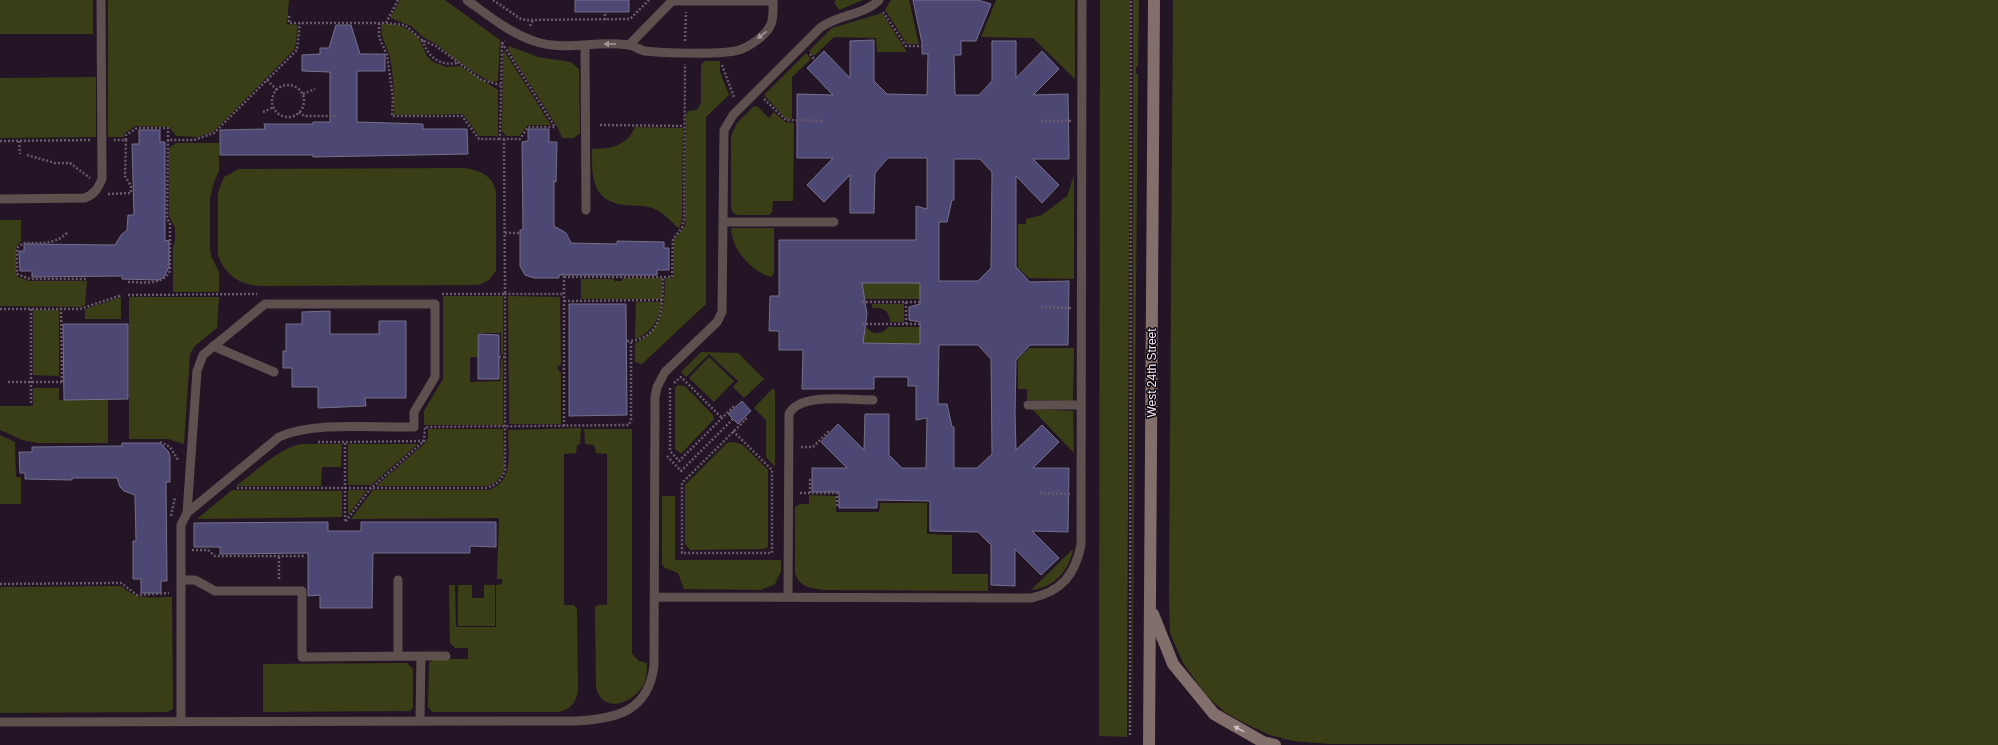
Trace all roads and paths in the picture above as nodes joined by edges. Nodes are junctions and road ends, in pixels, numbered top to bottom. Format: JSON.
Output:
{"nodes":[{"id":1,"x":101,"y":0,"type":"edge"},
{"id":2,"x":398,"y":0,"type":"edge"},
{"id":3,"x":467,"y":0,"type":"edge"},
{"id":4,"x":493,"y":0,"type":"edge"},
{"id":5,"x":648,"y":0,"type":"edge"},
{"id":6,"x":773,"y":0,"type":"edge"},
{"id":7,"x":1082,"y":0,"type":"edge"},
{"id":8,"x":1131,"y":0,"type":"edge"},
{"id":9,"x":1154,"y":0,"type":"edge"},
{"id":10,"x":878,"y":1,"type":"edge"},
{"id":11,"x":605,"y":12,"type":"dead end"},
{"id":12,"x":289,"y":16,"type":"dead end"},
{"id":13,"x":605,"y":20,"type":"junction"},
{"id":14,"x":386,"y":22,"type":"junction"},
{"id":15,"x":300,"y":23,"type":"junction"},
{"id":16,"x":379,"y":23,"type":"junction"},
{"id":17,"x":517,"y":34,"type":"junction"},
{"id":18,"x":422,"y":40,"type":"junction"},
{"id":19,"x":502,"y":43,"type":"junction"},
{"id":20,"x":585,"y":45,"type":"junction"},
{"id":21,"x":629,"y":45,"type":"junction"},
{"id":22,"x":922,"y":46,"type":"dead end"},
{"id":23,"x":722,"y":52,"type":"junction"},
{"id":24,"x":458,"y":63,"type":"junction"},
{"id":25,"x":267,"y":80,"type":"junction"},
{"id":26,"x":500,"y":86,"type":"junction"},
{"id":27,"x":315,"y":89,"type":"dead end"},
{"id":28,"x":277,"y":90,"type":"junction"},
{"id":29,"x":756,"y":92,"type":"junction"},
{"id":30,"x":303,"y":94,"type":"junction"},
{"id":31,"x":685,"y":104,"type":"dead end"},
{"id":32,"x":274,"y":107,"type":"junction"},
{"id":33,"x":738,"y":110,"type":"junction"},
{"id":34,"x":263,"y":112,"type":"dead end"},
{"id":35,"x":300,"y":112,"type":"junction"},
{"id":36,"x":336,"y":116,"type":"dead end"},
{"id":37,"x":824,"y":121,"type":"dead end"},
{"id":38,"x":1041,"y":121,"type":"dead end"},
{"id":39,"x":1082,"y":121,"type":"junction"},
{"id":40,"x":600,"y":126,"type":"dead end"},
{"id":41,"x":684,"y":126,"type":"junction"},
{"id":42,"x":500,"y":139,"type":"junction"},
{"id":43,"x":504,"y":139,"type":"junction"},
{"id":44,"x":102,"y":140,"type":"junction"},
{"id":45,"x":126,"y":140,"type":"junction"},
{"id":46,"x":168,"y":140,"type":"junction"},
{"id":47,"x":0,"y":141,"type":"edge"},
{"id":48,"x":19,"y":141,"type":"junction"},
{"id":49,"x":20,"y":154,"type":"dead end"},
{"id":50,"x":27,"y":155,"type":"dead end"},
{"id":51,"x":99,"y":185,"type":"junction"},
{"id":52,"x":94,"y":194,"type":"junction"},
{"id":53,"x":0,"y":199,"type":"edge"},
{"id":54,"x":586,"y":210,"type":"dead end"},
{"id":55,"x":723,"y":222,"type":"junction"},
{"id":56,"x":834,"y":222,"type":"dead end"},
{"id":57,"x":67,"y":233,"type":"dead end"},
{"id":58,"x":505,"y":233,"type":"junction"},
{"id":59,"x":520,"y":233,"type":"dead end"},
{"id":60,"x":663,"y":277,"type":"junction"},
{"id":61,"x":87,"y":279,"type":"dead end"},
{"id":62,"x":128,"y":282,"type":"dead end"},
{"id":63,"x":505,"y":294,"type":"junction"},
{"id":64,"x":564,"y":294,"type":"junction"},
{"id":65,"x":122,"y":295,"type":"dead end"},
{"id":66,"x":663,"y":300,"type":"junction"},
{"id":67,"x":564,"y":301,"type":"junction"},
{"id":68,"x":862,"y":302,"type":"dead end"},
{"id":69,"x":906,"y":302,"type":"junction"},
{"id":70,"x":920,"y":302,"type":"dead end"},
{"id":71,"x":1041,"y":307,"type":"dead end"},
{"id":72,"x":61,"y":308,"type":"junction"},
{"id":73,"x":1081,"y":308,"type":"junction"},
{"id":74,"x":0,"y":309,"type":"edge"},
{"id":75,"x":31,"y":309,"type":"junction"},
{"id":76,"x":862,"y":324,"type":"dead end"},
{"id":77,"x":906,"y":324,"type":"junction"},
{"id":78,"x":920,"y":324,"type":"dead end"},
{"id":79,"x":626,"y":341,"type":"dead end"},
{"id":80,"x":631,"y":341,"type":"junction"},
{"id":81,"x":214,"y":346,"type":"junction"},
{"id":82,"x":499,"y":357,"type":"dead end"},
{"id":83,"x":505,"y":357,"type":"junction"},
{"id":84,"x":274,"y":372,"type":"dead end"},
{"id":85,"x":8,"y":382,"type":"dead end"},
{"id":86,"x":31,"y":382,"type":"junction"},
{"id":87,"x":873,"y":400,"type":"dead end"},
{"id":88,"x":31,"y":404,"type":"dead end"},
{"id":89,"x":1028,"y":404,"type":"dead end"},
{"id":90,"x":1081,"y":406,"type":"junction"},
{"id":91,"x":736,"y":407,"type":"dead end"},
{"id":92,"x":722,"y":418,"type":"junction"},
{"id":93,"x":744,"y":418,"type":"dead end"},
{"id":94,"x":733,"y":419,"type":"dead end"},
{"id":95,"x":505,"y":426,"type":"junction"},
{"id":96,"x":564,"y":426,"type":"junction"},
{"id":97,"x":733,"y":431,"type":"junction"},
{"id":98,"x":830,"y":433,"type":"dead end"},
{"id":99,"x":424,"y":441,"type":"junction"},
{"id":100,"x":316,"y":442,"type":"dead end"},
{"id":101,"x":345,"y":442,"type":"junction"},
{"id":102,"x":655,"y":442,"type":"junction"},
{"id":103,"x":788,"y":446,"type":"junction"},
{"id":104,"x":812,"y":480,"type":"dead end"},
{"id":105,"x":230,"y":488,"type":"dead end"},
{"id":106,"x":345,"y":488,"type":"junction"},
{"id":107,"x":371,"y":488,"type":"junction"},
{"id":108,"x":788,"y":493,"type":"junction"},
{"id":109,"x":810,"y":493,"type":"junction"},
{"id":110,"x":1040,"y":493,"type":"dead end"},
{"id":111,"x":1081,"y":494,"type":"junction"},
{"id":112,"x":175,"y":497,"type":"dead end"},
{"id":113,"x":837,"y":508,"type":"dead end"},
{"id":114,"x":187,"y":513,"type":"junction"},
{"id":115,"x":170,"y":520,"type":"dead end"},
{"id":116,"x":189,"y":550,"type":"dead end"},
{"id":117,"x":279,"y":556,"type":"junction"},
{"id":118,"x":305,"y":556,"type":"dead end"},
{"id":119,"x":181,"y":580,"type":"junction"},
{"id":120,"x":398,"y":580,"type":"dead end"},
{"id":121,"x":0,"y":584,"type":"edge"},
{"id":122,"x":169,"y":587,"type":"dead end"},
{"id":123,"x":279,"y":591,"type":"junction"},
{"id":124,"x":655,"y":597,"type":"junction"},
{"id":125,"x":788,"y":597,"type":"junction"},
{"id":126,"x":1150,"y":608,"type":"junction"},
{"id":127,"x":398,"y":656,"type":"junction"},
{"id":128,"x":421,"y":656,"type":"junction"},
{"id":129,"x":446,"y":656,"type":"dead end"},
{"id":130,"x":181,"y":721,"type":"junction"},
{"id":131,"x":420,"y":721,"type":"junction"},
{"id":132,"x":0,"y":722,"type":"edge"},
{"id":133,"x":1130,"y":735,"type":"dead end"},
{"id":134,"x":1149,"y":745,"type":"edge"},
{"id":135,"x":1275,"y":745,"type":"edge"}],
"edges":[{"from":1,"to":44,"type":"lane"},
{"from":2,"to":14,"type":"path"},
{"from":3,"to":17,"type":"lane"},
{"from":4,"to":13,"type":"path"},
{"from":5,"to":13,"type":"path"},
{"from":6,"to":21,"type":"lane"},
{"from":6,"to":23,"type":"lane","one_way":true},
{"from":7,"to":39,"type":"lane"},
{"from":8,"to":133,"type":"path"},
{"from":9,"to":126,"type":"street","name":"West 24th Street"},
{"from":10,"to":22,"type":"path"},
{"from":10,"to":29,"type":"lane"},
{"from":11,"to":13,"type":"path"},
{"from":12,"to":15,"type":"path"},
{"from":14,"to":16,"type":"path"},
{"from":14,"to":18,"type":"path"},
{"from":15,"to":16,"type":"path"},
{"from":15,"to":25,"type":"path"},
{"from":16,"to":42,"type":"path"},
{"from":17,"to":19,"type":"path"},
{"from":17,"to":20,"type":"lane"},
{"from":18,"to":24,"type":"path"},
{"from":18,"to":24,"type":"path"},
{"from":19,"to":26,"type":"path"},
{"from":19,"to":43,"type":"path"},
{"from":21,"to":20,"type":"lane","one_way":true},
{"from":20,"to":54,"type":"lane"},
{"from":21,"to":23,"type":"lane"},
{"from":23,"to":33,"type":"path"},
{"from":24,"to":26,"type":"path"},
{"from":25,"to":28,"type":"path"},
{"from":25,"to":46,"type":"path"},
{"from":26,"to":42,"type":"path"},
{"from":27,"to":30,"type":"path"},
{"from":28,"to":30,"type":"path"},
{"from":28,"to":32,"type":"path"},
{"from":29,"to":33,"type":"lane"},
{"from":29,"to":37,"type":"path"},
{"from":30,"to":35,"type":"path"},
{"from":31,"to":41,"type":"path"},
{"from":32,"to":34,"type":"path"},
{"from":32,"to":35,"type":"path"},
{"from":33,"to":55,"type":"lane"},
{"from":35,"to":36,"type":"path"},
{"from":38,"to":39,"type":"path"},
{"from":39,"to":73,"type":"lane"},
{"from":40,"to":41,"type":"path"},
{"from":41,"to":60,"type":"path"},
{"from":42,"to":43,"type":"path"},
{"from":43,"to":58,"type":"path"},
{"from":44,"to":45,"type":"path"},
{"from":44,"to":48,"type":"path"},
{"from":44,"to":51,"type":"lane"},
{"from":45,"to":46,"type":"path"},
{"from":45,"to":52,"type":"path"},
{"from":46,"to":62,"type":"path"},
{"from":47,"to":48,"type":"path"},
{"from":48,"to":49,"type":"path"},
{"from":50,"to":51,"type":"path"},
{"from":51,"to":52,"type":"lane"},
{"from":52,"to":53,"type":"lane"},
{"from":55,"to":56,"type":"lane"},
{"from":55,"to":102,"type":"lane"},
{"from":57,"to":61,"type":"path"},
{"from":58,"to":59,"type":"path"},
{"from":58,"to":63,"type":"path"},
{"from":60,"to":64,"type":"path"},
{"from":60,"to":66,"type":"path"},
{"from":63,"to":64,"type":"path"},
{"from":63,"to":83,"type":"path"},
{"from":64,"to":67,"type":"path"},
{"from":65,"to":72,"type":"path"},
{"from":66,"to":67,"type":"path"},
{"from":66,"to":80,"type":"path"},
{"from":67,"to":96,"type":"path"},
{"from":68,"to":69,"type":"path"},
{"from":69,"to":70,"type":"path"},
{"from":69,"to":77,"type":"path"},
{"from":71,"to":73,"type":"path"},
{"from":72,"to":75,"type":"path"},
{"from":72,"to":86,"type":"path"},
{"from":73,"to":90,"type":"lane"},
{"from":74,"to":75,"type":"path"},
{"from":75,"to":86,"type":"path"},
{"from":76,"to":77,"type":"path"},
{"from":77,"to":78,"type":"path"},
{"from":79,"to":80,"type":"path"},
{"from":80,"to":96,"type":"path"},
{"from":81,"to":84,"type":"lane"},
{"from":81,"to":114,"type":"lane"},
{"from":81,"to":114,"type":"lane"},
{"from":82,"to":83,"type":"path"},
{"from":83,"to":95,"type":"path"},
{"from":85,"to":86,"type":"path"},
{"from":86,"to":88,"type":"path"},
{"from":87,"to":103,"type":"lane"},
{"from":89,"to":90,"type":"lane"},
{"from":90,"to":111,"type":"lane"},
{"from":91,"to":92,"type":"path"},
{"from":92,"to":92,"type":"path"},
{"from":93,"to":97,"type":"path"},
{"from":94,"to":102,"type":"path"},
{"from":95,"to":96,"type":"path"},
{"from":95,"to":99,"type":"path"},
{"from":95,"to":107,"type":"path"},
{"from":97,"to":97,"type":"path"},
{"from":98,"to":103,"type":"path"},
{"from":99,"to":101,"type":"path"},
{"from":99,"to":107,"type":"path"},
{"from":100,"to":101,"type":"path"},
{"from":101,"to":106,"type":"path"},
{"from":102,"to":124,"type":"lane"},
{"from":103,"to":108,"type":"lane"},
{"from":104,"to":109,"type":"path"},
{"from":105,"to":106,"type":"path"},
{"from":106,"to":107,"type":"path"},
{"from":106,"to":107,"type":"path"},
{"from":108,"to":109,"type":"path"},
{"from":108,"to":125,"type":"lane"},
{"from":109,"to":113,"type":"path"},
{"from":110,"to":111,"type":"path"},
{"from":111,"to":125,"type":"lane"},
{"from":112,"to":115,"type":"path"},
{"from":114,"to":119,"type":"lane"},
{"from":116,"to":117,"type":"path"},
{"from":117,"to":118,"type":"path"},
{"from":117,"to":123,"type":"path"},
{"from":119,"to":123,"type":"lane"},
{"from":119,"to":130,"type":"lane"},
{"from":120,"to":127,"type":"lane"},
{"from":121,"to":122,"type":"path"},
{"from":123,"to":127,"type":"lane"},
{"from":124,"to":125,"type":"lane"},
{"from":124,"to":131,"type":"lane"},
{"from":126,"to":134,"type":"street","name":"West 24th Street"},
{"from":135,"to":126,"type":"street","one_way":true},
{"from":127,"to":128,"type":"lane"},
{"from":128,"to":129,"type":"lane"},
{"from":128,"to":131,"type":"lane"},
{"from":130,"to":131,"type":"lane"},
{"from":130,"to":132,"type":"lane"}]}
